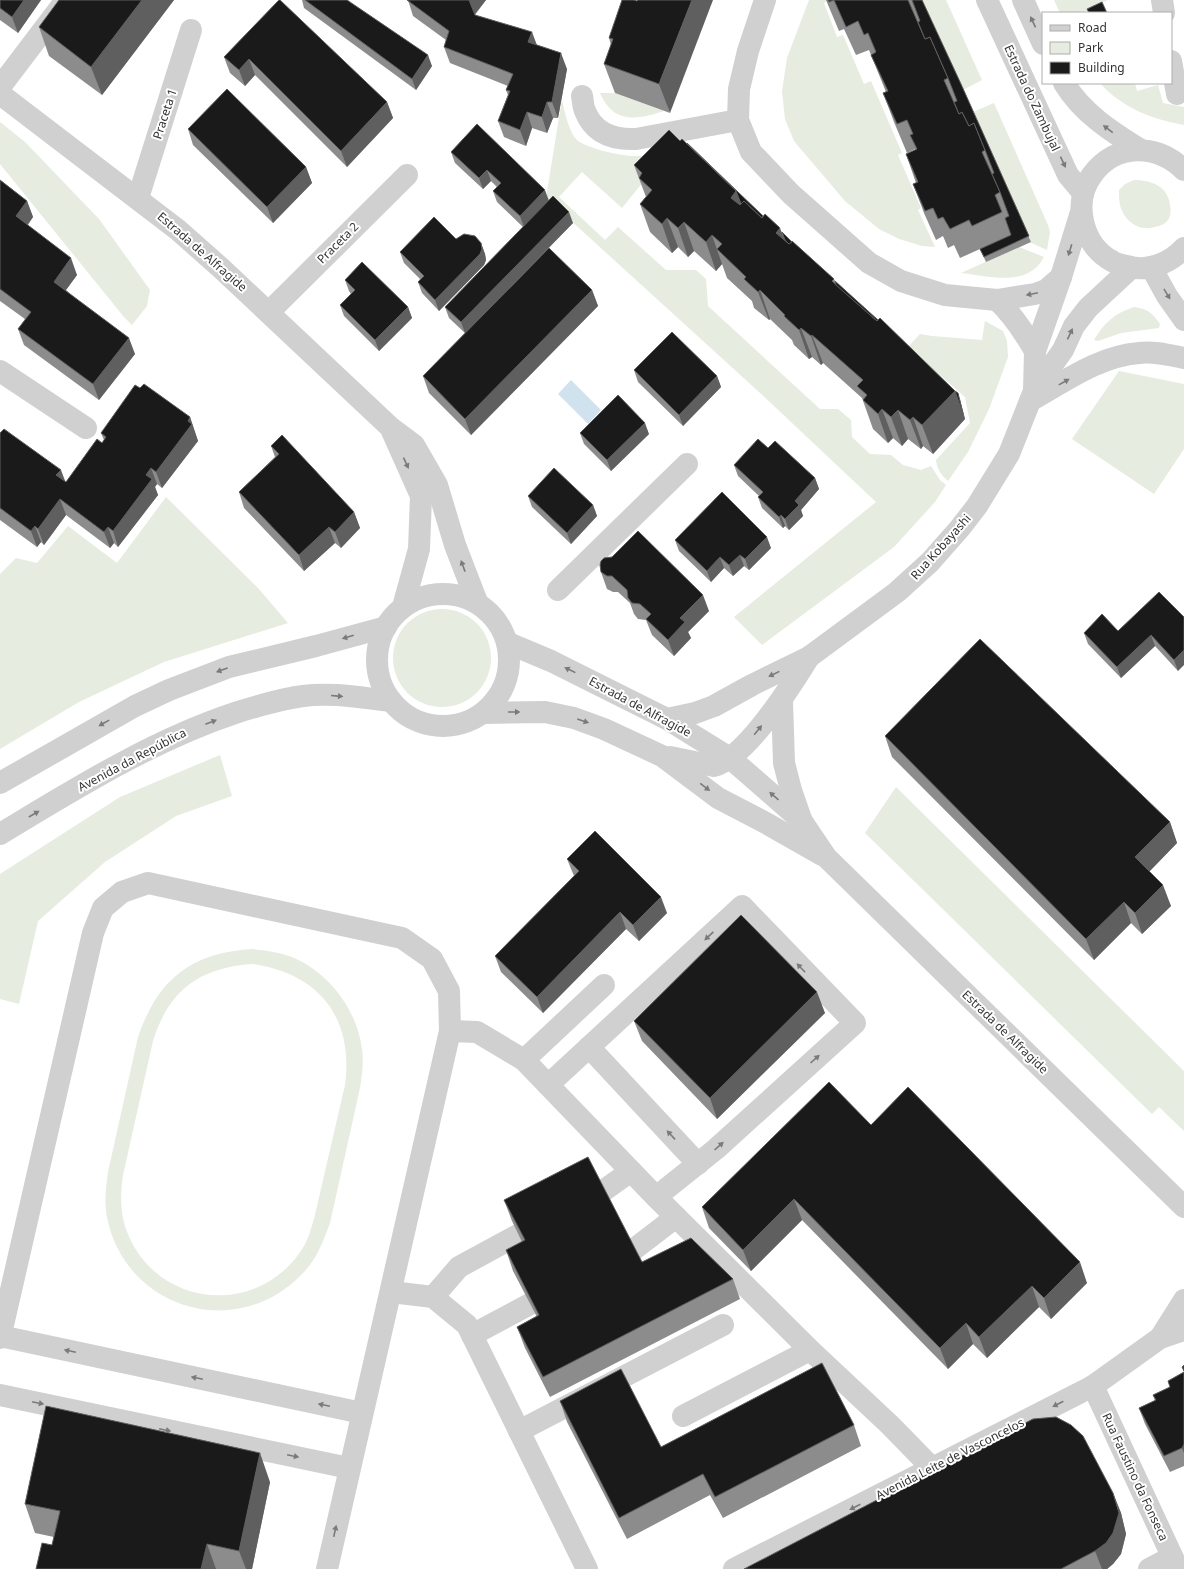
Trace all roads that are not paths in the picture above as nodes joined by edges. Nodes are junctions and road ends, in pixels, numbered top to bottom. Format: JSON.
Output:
{"nodes":[{"id":1,"x":66,"y":0,"type":"edge"},
{"id":2,"x":765,"y":0,"type":"edge"},
{"id":3,"x":987,"y":0,"type":"edge"},
{"id":4,"x":1023,"y":0,"type":"edge"},
{"id":5,"x":1162,"y":0,"type":"edge"},
{"id":6,"x":1164,"y":12,"type":"edge"},
{"id":7,"x":191,"y":30,"type":"dead end"},
{"id":8,"x":1042,"y":42,"type":"edge"},
{"id":9,"x":1172,"y":66,"type":"edge"},
{"id":10,"x":1065,"y":84,"type":"edge"},
{"id":11,"x":0,"y":87,"type":"edge"},
{"id":12,"x":0,"y":94,"type":"edge"},
{"id":13,"x":1177,"y":94,"type":"dead end"},
{"id":14,"x":582,"y":96,"type":"dead end"},
{"id":15,"x":738,"y":120,"type":"junction"},
{"id":16,"x":1150,"y":152,"type":"junction"},
{"id":17,"x":1184,"y":153,"type":"edge"},
{"id":18,"x":1184,"y":170,"type":"edge"},
{"id":19,"x":407,"y":175,"type":"dead end"},
{"id":20,"x":138,"y":198,"type":"junction"},
{"id":21,"x":1082,"y":203,"type":"junction"},
{"id":22,"x":1184,"y":248,"type":"edge"},
{"id":23,"x":1141,"y":267,"type":"junction"},
{"id":24,"x":1061,"y":277,"type":"junction"},
{"id":25,"x":997,"y":300,"type":"junction"},
{"id":26,"x":269,"y":312,"type":"junction"},
{"id":27,"x":1184,"y":320,"type":"edge"},
{"id":28,"x":1035,"y":351,"type":"junction"},
{"id":29,"x":1184,"y":358,"type":"edge"},
{"id":30,"x":0,"y":371,"type":"edge"},
{"id":31,"x":1032,"y":396,"type":"junction"},
{"id":32,"x":390,"y":427,"type":"junction"},
{"id":33,"x":86,"y":428,"type":"dead end"},
{"id":34,"x":687,"y":464,"type":"dead end"},
{"id":35,"x":558,"y":590,"type":"dead end"},
{"id":36,"x":477,"y":602,"type":"junction"},
{"id":37,"x":403,"y":608,"type":"junction"},
{"id":38,"x":386,"y":627,"type":"junction"},
{"id":39,"x":508,"y":643,"type":"junction"},
{"id":40,"x":809,"y":657,"type":"junction"},
{"id":41,"x":391,"y":701,"type":"junction"},
{"id":42,"x":782,"y":701,"type":"junction"},
{"id":43,"x":484,"y":713,"type":"junction"},
{"id":44,"x":667,"y":719,"type":"junction"},
{"id":45,"x":662,"y":756,"type":"junction"},
{"id":46,"x":730,"y":758,"type":"junction"},
{"id":47,"x":0,"y":784,"type":"edge"},
{"id":48,"x":801,"y":820,"type":"junction"},
{"id":49,"x":0,"y":834,"type":"edge"},
{"id":50,"x":826,"y":857,"type":"junction"},
{"id":51,"x":604,"y":985,"type":"dead end"},
{"id":52,"x":450,"y":1031,"type":"junction"},
{"id":53,"x":589,"y":1048,"type":"junction"},
{"id":54,"x":524,"y":1060,"type":"junction"},
{"id":55,"x":548,"y":1085,"type":"junction"},
{"id":56,"x":698,"y":1164,"type":"junction"},
{"id":57,"x":631,"y":1171,"type":"junction"},
{"id":58,"x":603,"y":1192,"type":"edge"},
{"id":59,"x":656,"y":1197,"type":"junction"},
{"id":60,"x":1184,"y":1207,"type":"edge"},
{"id":61,"x":676,"y":1217,"type":"junction"},
{"id":62,"x":518,"y":1235,"type":"edge"},
{"id":63,"x":632,"y":1250,"type":"edge"},
{"id":64,"x":391,"y":1292,"type":"junction"},
{"id":65,"x":433,"y":1297,"type":"junction"},
{"id":66,"x":1184,"y":1300,"type":"edge"},
{"id":67,"x":530,"y":1304,"type":"edge"},
{"id":68,"x":723,"y":1325,"type":"dead end"},
{"id":69,"x":1184,"y":1330,"type":"edge"},
{"id":70,"x":472,"y":1335,"type":"junction"},
{"id":71,"x":0,"y":1337,"type":"edge"},
{"id":72,"x":1160,"y":1338,"type":"junction"},
{"id":73,"x":810,"y":1350,"type":"junction"},
{"id":74,"x":1093,"y":1386,"type":"junction"},
{"id":75,"x":0,"y":1395,"type":"edge"},
{"id":76,"x":362,"y":1413,"type":"junction"},
{"id":77,"x":683,"y":1416,"type":"dead end"},
{"id":78,"x":519,"y":1431,"type":"junction"},
{"id":79,"x":349,"y":1468,"type":"junction"},
{"id":80,"x":932,"y":1468,"type":"junction"},
{"id":81,"x":1175,"y":1563,"type":"edge"},
{"id":82,"x":327,"y":1569,"type":"edge"},
{"id":83,"x":587,"y":1569,"type":"edge"},
{"id":84,"x":734,"y":1569,"type":"edge"},
{"id":85,"x":1149,"y":1569,"type":"edge"}],
"edges":[{"from":1,"to":11,"type":"street"},
{"from":2,"to":15,"type":"street"},
{"from":3,"to":21,"type":"street","name":"Estrada do Zambujal","one_way":true},
{"from":8,"to":4,"type":"street","one_way":true},
{"from":5,"to":6,"type":"street"},
{"from":7,"to":20,"type":"street","name":"Praceta 1"},
{"from":9,"to":13,"type":"street"},
{"from":16,"to":10,"type":"street","one_way":true},
{"from":12,"to":20,"type":"street","name":"Estrada de Alfragide"},
{"from":14,"to":15,"type":"street"},
{"from":15,"to":25,"type":"street"},
{"from":16,"to":17,"type":"street","name":"Rua Kobayashi"},
{"from":16,"to":18,"type":"street"},
{"from":16,"to":21,"type":"street","name":"Rua Kobayashi"},
{"from":19,"to":26,"type":"street","name":"Praceta 2"},
{"from":20,"to":26,"type":"street","name":"Estrada de Alfragide"},
{"from":21,"to":23,"type":"street"},
{"from":21,"to":24,"type":"street","name":"Rua Kobayashi","one_way":true},
{"from":22,"to":23,"type":"street"},
{"from":23,"to":27,"type":"street","one_way":true},
{"from":31,"to":23,"type":"street","name":"Rua Kobayashi","one_way":true},
{"from":24,"to":25,"type":"street","one_way":true},
{"from":24,"to":28,"type":"street","name":"Rua Kobayashi"},
{"from":25,"to":28,"type":"street"},
{"from":26,"to":32,"type":"street","name":"Estrada de Alfragide"},
{"from":28,"to":31,"type":"street","name":"Rua Kobayashi"},
{"from":31,"to":29,"type":"street","one_way":true},
{"from":30,"to":33,"type":"street"},
{"from":31,"to":40,"type":"street","name":"Rua Kobayashi"},
{"from":36,"to":32,"type":"street","name":"Estrada de Alfragide","one_way":true},
{"from":32,"to":37,"type":"street","name":"Estrada de Alfragide","one_way":true},
{"from":34,"to":35,"type":"street"},
{"from":36,"to":37,"type":"street"},
{"from":36,"to":39,"type":"street"},
{"from":37,"to":38,"type":"street"},
{"from":38,"to":41,"type":"street"},
{"from":38,"to":47,"type":"street","one_way":true},
{"from":39,"to":43,"type":"street"},
{"from":44,"to":39,"type":"street","name":"Estrada de Alfragide","one_way":true},
{"from":40,"to":42,"type":"street","name":"Rua Kobayashi"},
{"from":40,"to":44,"type":"street","name":"Rua Kobayashi","one_way":true},
{"from":41,"to":43,"type":"street"},
{"from":49,"to":41,"type":"street","name":"Avenida da República","one_way":true},
{"from":46,"to":42,"type":"street","name":"Rua Kobayashi","one_way":true},
{"from":42,"to":48,"type":"street"},
{"from":43,"to":45,"type":"street","name":"Estrada de Alfragide","one_way":true},
{"from":44,"to":46,"type":"street","name":"Estrada de Alfragide"},
{"from":45,"to":46,"type":"street","name":"Rua Kobayashi"},
{"from":45,"to":50,"type":"street","name":"Estrada de Alfragide","one_way":true},
{"from":48,"to":46,"type":"street","name":"Estrada de Alfragide","one_way":true},
{"from":48,"to":50,"type":"street","name":"Estrada de Alfragide"},
{"from":50,"to":60,"type":"street","name":"Estrada de Alfragide"},
{"from":51,"to":54,"type":"street"},
{"from":52,"to":54,"type":"street"},
{"from":52,"to":64,"type":"street"},
{"from":52,"to":71,"type":"street"},
{"from":53,"to":55,"type":"street"},
{"from":56,"to":53,"type":"street","one_way":true},
{"from":56,"to":53,"type":"street","one_way":true},
{"from":54,"to":55,"type":"street"},
{"from":55,"to":57,"type":"street"},
{"from":56,"to":59,"type":"street"},
{"from":57,"to":58,"type":"street"},
{"from":57,"to":59,"type":"street"},
{"from":59,"to":61,"type":"street"},
{"from":61,"to":63,"type":"street"},
{"from":61,"to":73,"type":"street"},
{"from":62,"to":65,"type":"street"},
{"from":64,"to":65,"type":"street"},
{"from":64,"to":76,"type":"street"},
{"from":65,"to":70,"type":"street"},
{"from":66,"to":72,"type":"street","name":"Avenida Leite de Vasconcelos"},
{"from":67,"to":70,"type":"street"},
{"from":68,"to":78,"type":"street"},
{"from":69,"to":72,"type":"street","name":"Avenida Leite de Vasconcelos"},
{"from":70,"to":78,"type":"street"},
{"from":76,"to":71,"type":"street","one_way":true},
{"from":72,"to":74,"type":"street","name":"Avenida Leite de Vasconcelos"},
{"from":73,"to":77,"type":"street"},
{"from":73,"to":80,"type":"street"},
{"from":74,"to":80,"type":"street","name":"Avenida Leite de Vasconcelos","one_way":true},
{"from":74,"to":81,"type":"street","name":"Rua Faustino da Fonseca"},
{"from":75,"to":79,"type":"street","one_way":true},
{"from":76,"to":79,"type":"street"},
{"from":78,"to":83,"type":"street"},
{"from":82,"to":79,"type":"street","one_way":true},
{"from":80,"to":84,"type":"street","name":"Avenida Leite de Vasconcelos","one_way":true},
{"from":81,"to":85,"type":"street"}]}
